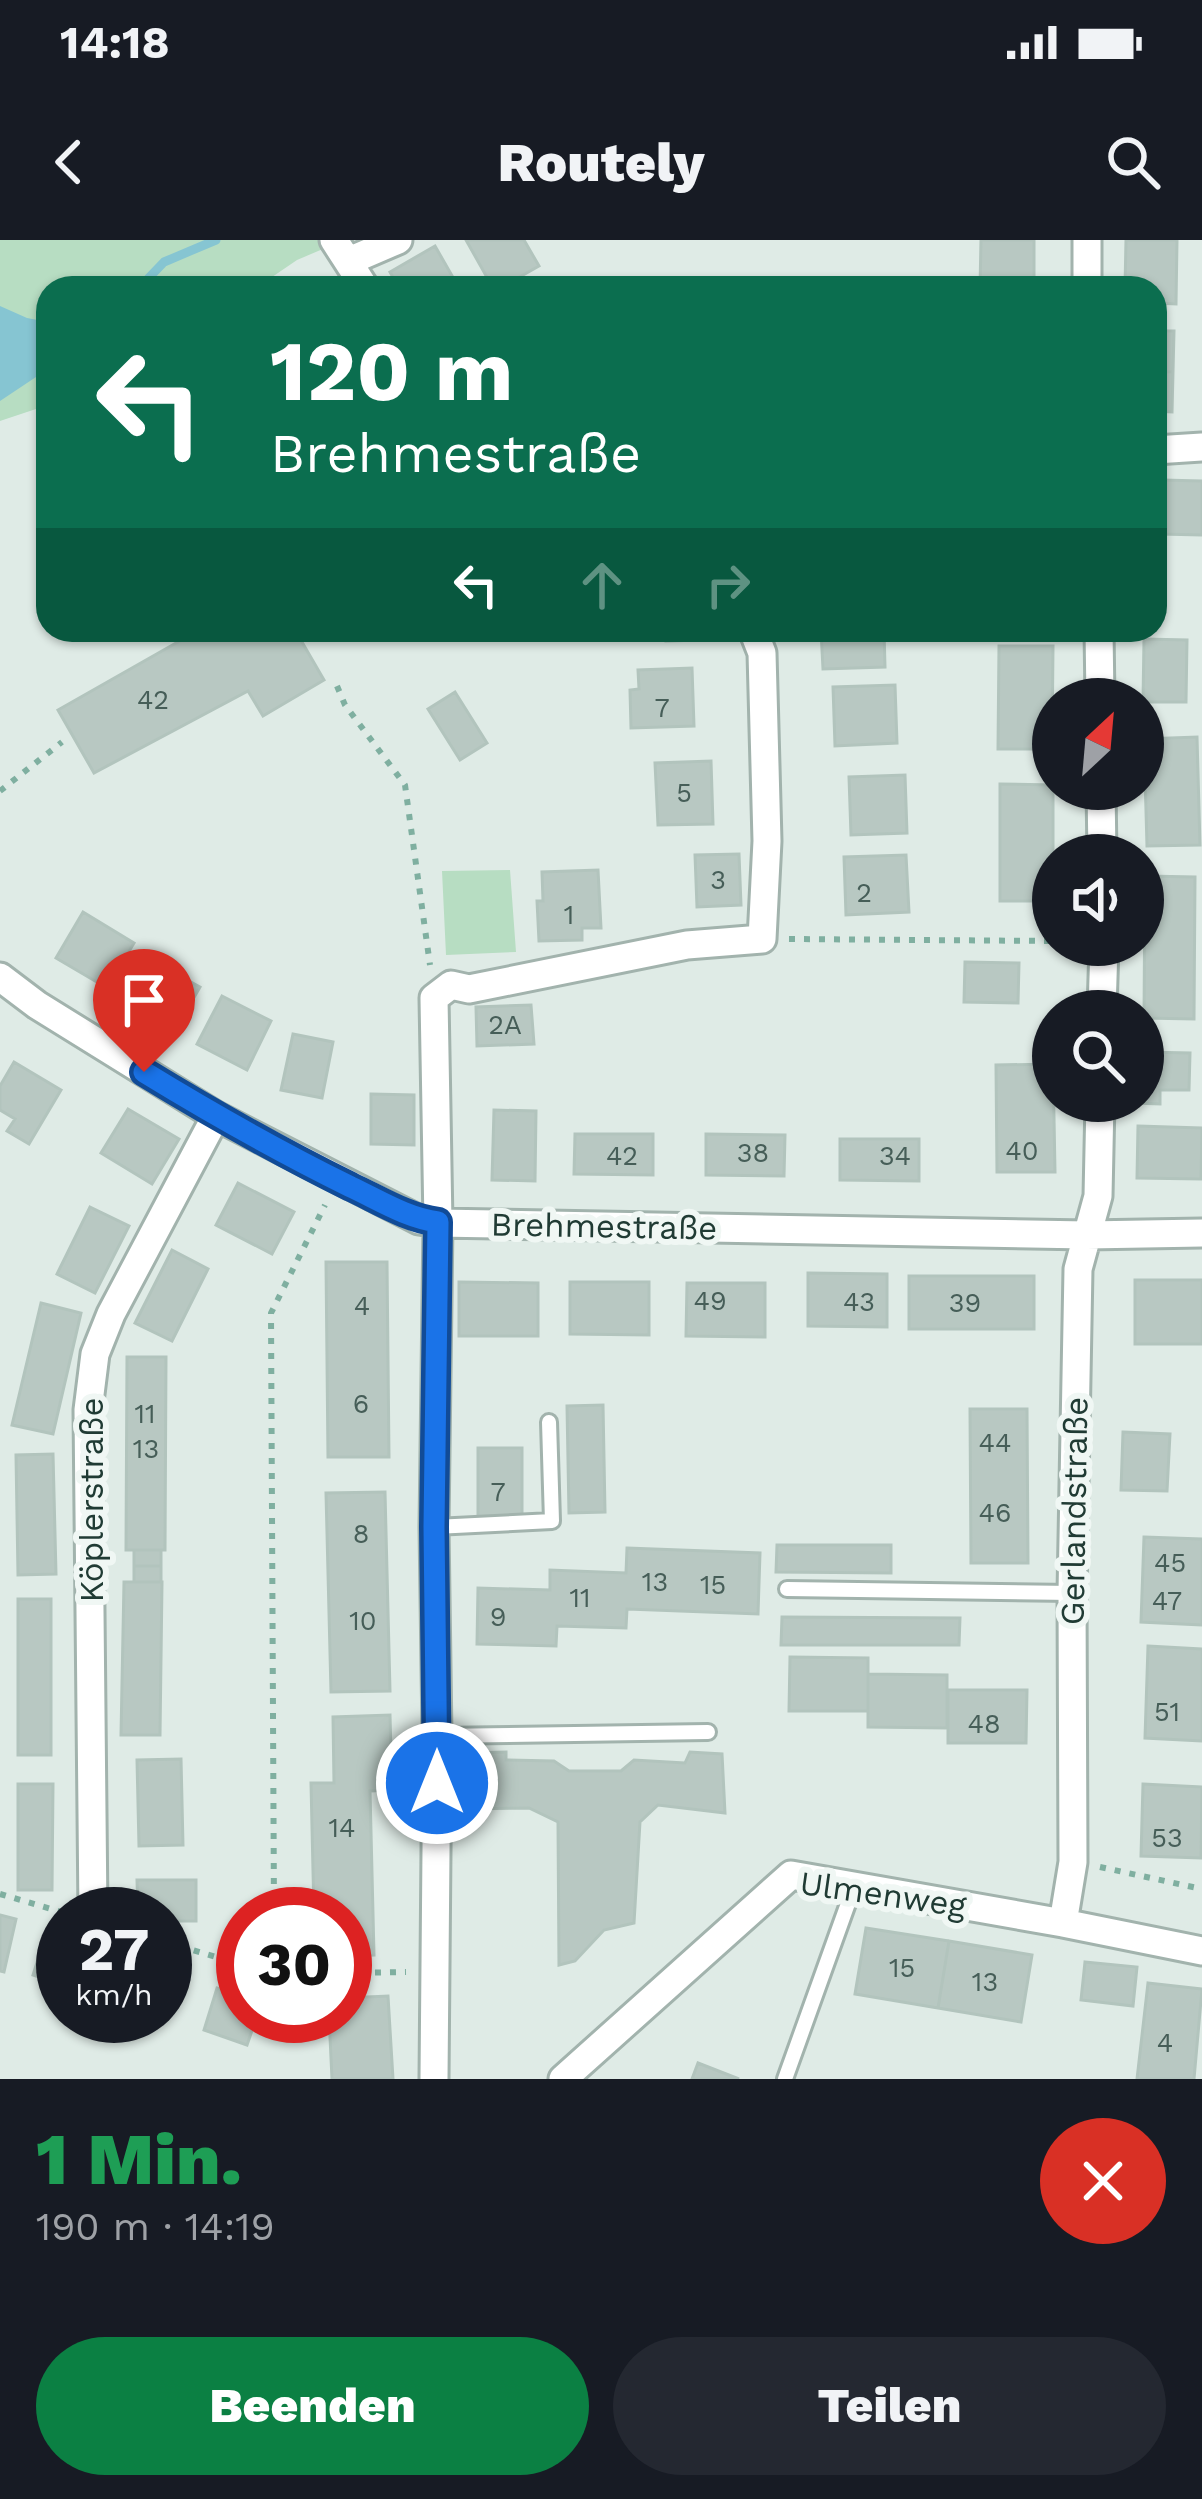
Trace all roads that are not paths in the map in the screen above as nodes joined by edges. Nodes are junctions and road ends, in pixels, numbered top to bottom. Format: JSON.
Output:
{"nodes":[{"id":1,"x":398,"y":240,"type":"edge"},
{"id":2,"x":1087,"y":240,"type":"edge"},
{"id":3,"x":341,"y":251,"type":"edge"},
{"id":4,"x":1087,"y":276,"type":"edge"},
{"id":5,"x":1202,"y":447,"type":"edge"},
{"id":6,"x":1167,"y":449,"type":"edge"},
{"id":7,"x":758,"y":642,"type":"edge"},
{"id":8,"x":1099,"y":642,"type":"edge"},
{"id":9,"x":1100,"y":678,"type":"edge"},
{"id":10,"x":0,"y":977,"type":"edge"},
{"id":11,"x":216,"y":1116,"type":"junction"},
{"id":12,"x":1100,"y":1122,"type":"edge"},
{"id":13,"x":438,"y":1222,"type":"junction"},
{"id":14,"x":1202,"y":1234,"type":"edge"},
{"id":15,"x":1087,"y":1235,"type":"junction"},
{"id":16,"x":549,"y":1422,"type":"dead end"},
{"id":17,"x":434,"y":1527,"type":"junction"},
{"id":18,"x":788,"y":1589,"type":"dead end"},
{"id":19,"x":1072,"y":1593,"type":"junction"},
{"id":20,"x":707,"y":1732,"type":"dead end"},
{"id":21,"x":437,"y":1736,"type":"junction"},
{"id":22,"x":855,"y":1884,"type":"junction"},
{"id":23,"x":93,"y":1887,"type":"edge"},
{"id":24,"x":1063,"y":1923,"type":"junction"},
{"id":25,"x":1202,"y":1951,"type":"edge"},
{"id":26,"x":434,"y":2079,"type":"edge"},
{"id":27,"x":563,"y":2079,"type":"edge"},
{"id":28,"x":785,"y":2079,"type":"edge"}],
"edges":[{"from":1,"to":3,"type":"street"},
{"from":2,"to":4,"type":"street"},
{"from":5,"to":6,"type":"street"},
{"from":7,"to":13,"type":"street"},
{"from":8,"to":9,"type":"street"},
{"from":10,"to":11,"type":"street","name":"Brehmestraße"},
{"from":11,"to":13,"type":"street","name":"Brehmestraße"},
{"from":11,"to":23,"type":"street","name":"Köplerstraße"},
{"from":12,"to":15,"type":"street","name":"Gerlandstraße"},
{"from":13,"to":15,"type":"street","name":"Brehmestraße"},
{"from":13,"to":17,"type":"street"},
{"from":14,"to":15,"type":"street","name":"Brehmestraße"},
{"from":15,"to":19,"type":"street","name":"Gerlandstraße"},
{"from":16,"to":17,"type":"lane"},
{"from":17,"to":21,"type":"street"},
{"from":18,"to":19,"type":"lane"},
{"from":19,"to":24,"type":"street","name":"Gerlandstraße"},
{"from":20,"to":21,"type":"lane"},
{"from":21,"to":26,"type":"street"},
{"from":22,"to":24,"type":"street","name":"Ulmenweg"},
{"from":22,"to":27,"type":"street","name":"Ulmenweg"},
{"from":22,"to":28,"type":"lane"},
{"from":24,"to":25,"type":"street","name":"Ulmenweg"}]}
